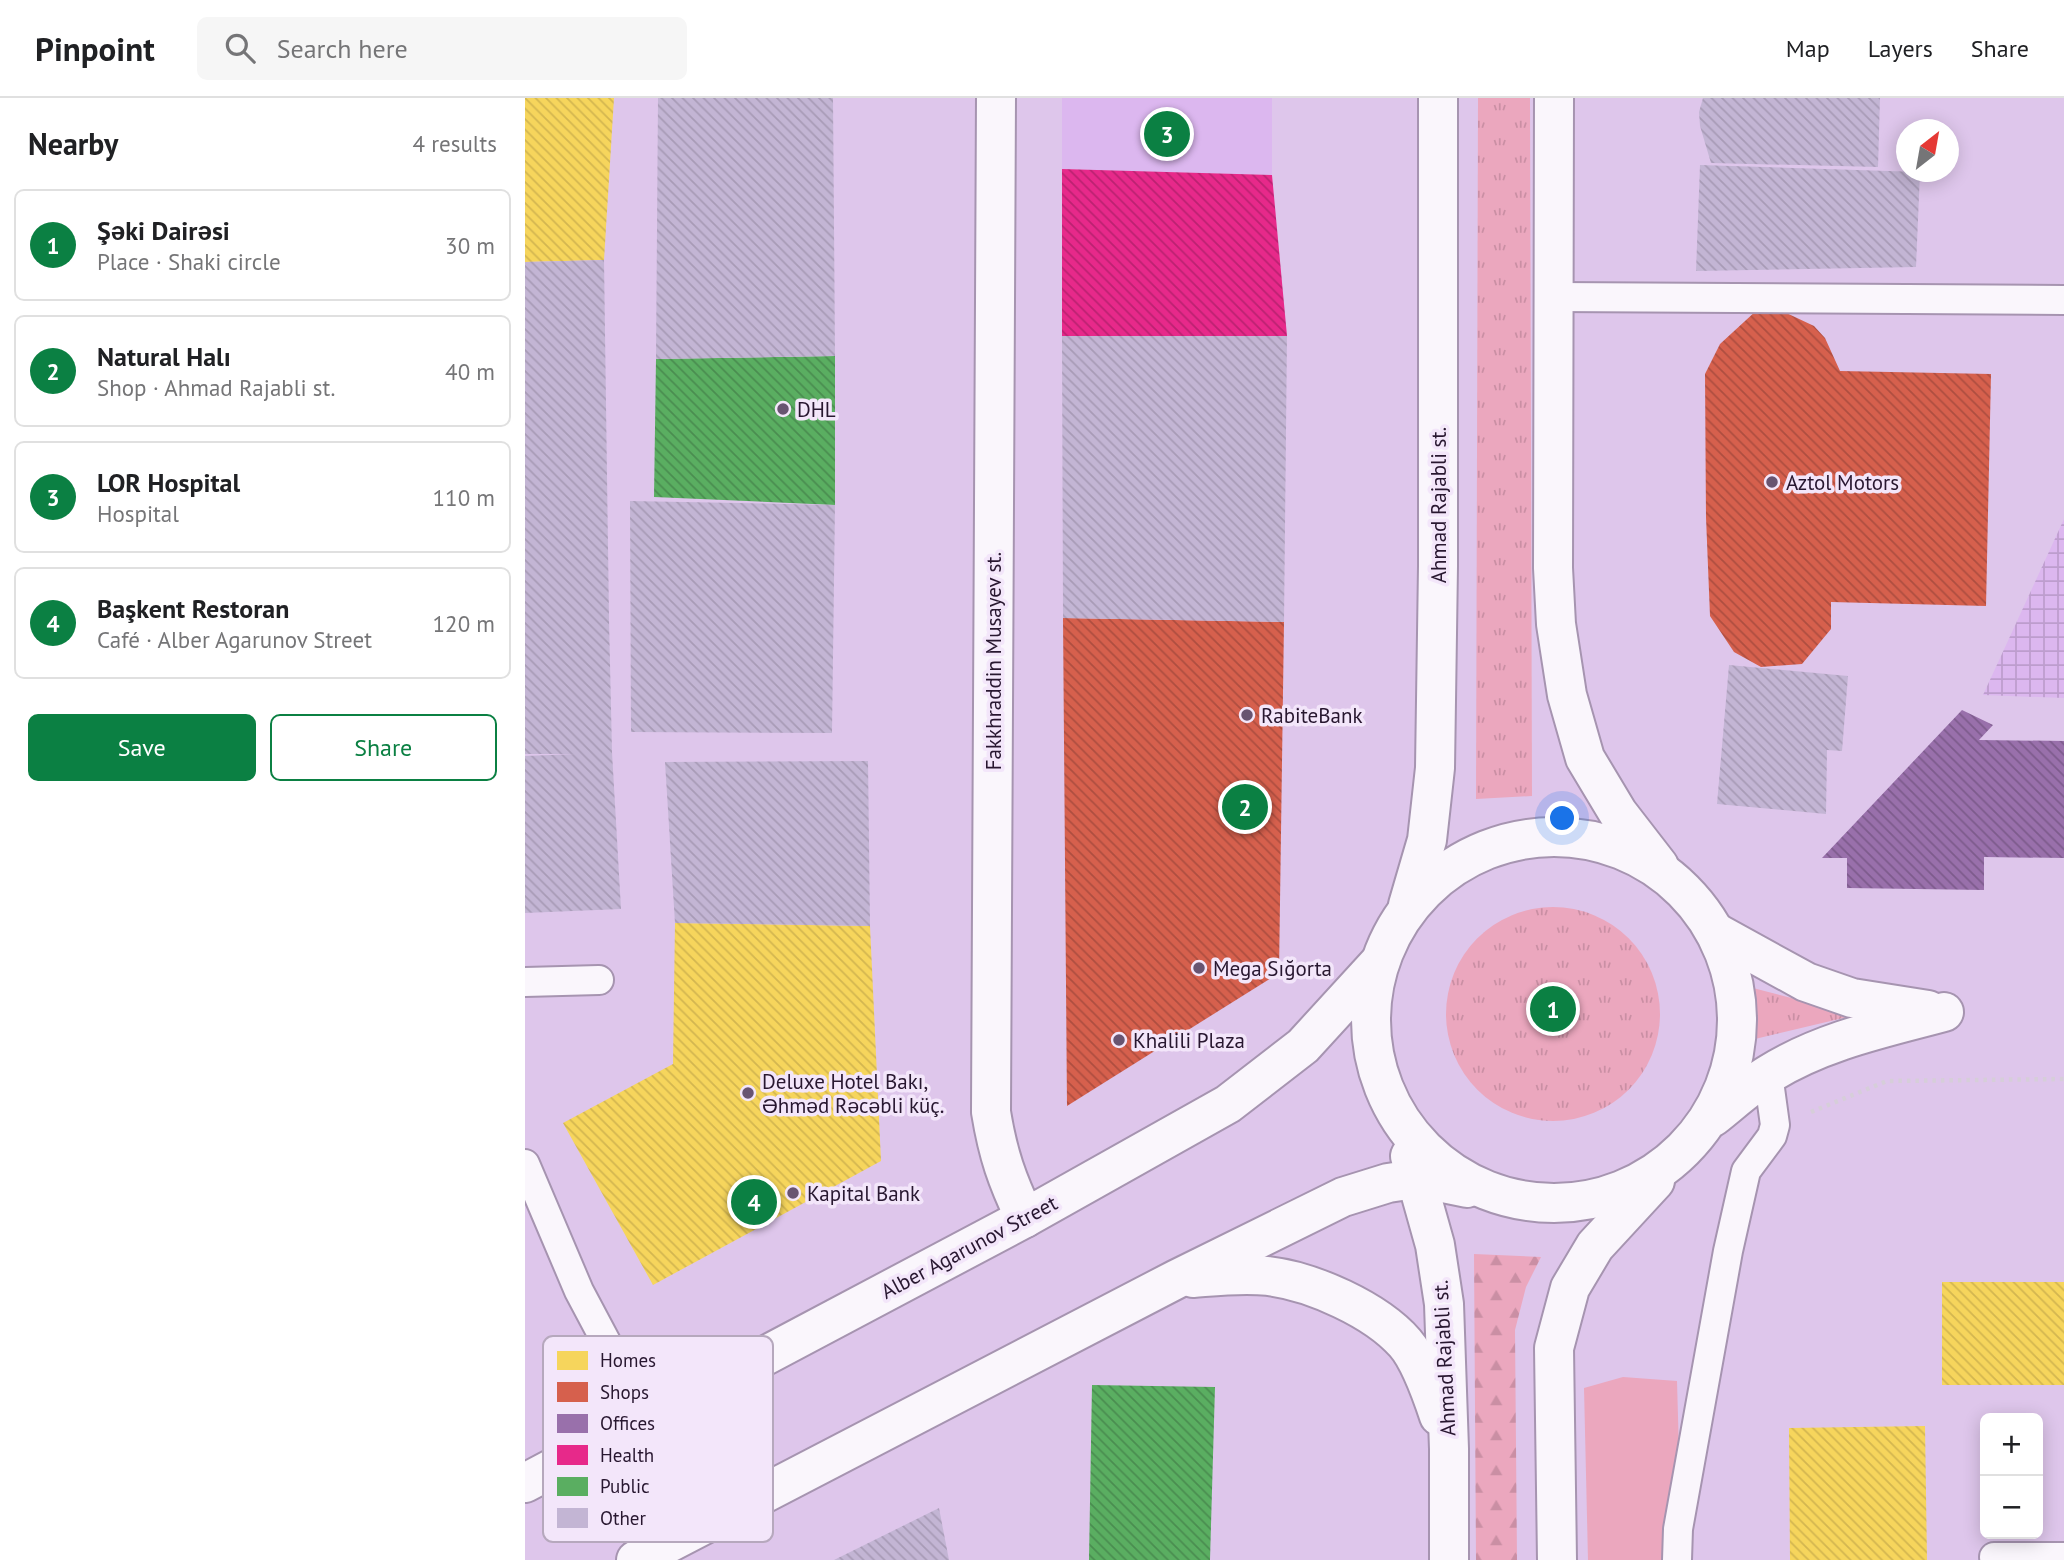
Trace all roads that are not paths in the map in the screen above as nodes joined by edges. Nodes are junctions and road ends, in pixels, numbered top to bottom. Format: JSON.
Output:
{"nodes":[{"id":1,"x":996,"y":98,"type":"edge"},
{"id":2,"x":1438,"y":98,"type":"edge"},
{"id":3,"x":1555,"y":98,"type":"edge"},
{"id":4,"x":1555,"y":297,"type":"junction"},
{"id":5,"x":2064,"y":300,"type":"edge"},
{"id":6,"x":1667,"y":876,"type":"junction"},
{"id":7,"x":1407,"y":909,"type":"junction"},
{"id":8,"x":1715,"y":932,"type":"junction"},
{"id":9,"x":1378,"y":964,"type":"junction"},
{"id":10,"x":599,"y":980,"type":"dead end"},
{"id":11,"x":525,"y":982,"type":"edge"},
{"id":12,"x":1768,"y":1074,"type":"junction"},
{"id":13,"x":1399,"y":1120,"type":"junction"},
{"id":14,"x":1709,"y":1121,"type":"junction"},
{"id":15,"x":1676,"y":1158,"type":"junction"},
{"id":16,"x":525,"y":1164,"type":"edge"},
{"id":17,"x":1417,"y":1180,"type":"junction"},
{"id":18,"x":1493,"y":1194,"type":"junction"},
{"id":19,"x":1025,"y":1218,"type":"junction"},
{"id":20,"x":1177,"y":1279,"type":"junction"},
{"id":21,"x":603,"y":1336,"type":"edge"},
{"id":22,"x":773,"y":1352,"type":"edge"},
{"id":23,"x":1449,"y":1449,"type":"junction"},
{"id":24,"x":543,"y":1474,"type":"edge"},
{"id":25,"x":525,"y":1483,"type":"edge"},
{"id":26,"x":773,"y":1489,"type":"edge"},
{"id":27,"x":671,"y":1542,"type":"edge"},
{"id":28,"x":1994,"y":1557,"type":"dead end"},
{"id":29,"x":2064,"y":1557,"type":"edge"},
{"id":30,"x":636,"y":1560,"type":"edge"},
{"id":31,"x":1449,"y":1560,"type":"edge"},
{"id":32,"x":1557,"y":1560,"type":"edge"},
{"id":33,"x":1677,"y":1560,"type":"edge"}],
"edges":[{"from":1,"to":19,"type":"main road","name":"Fakkhraddin Musayev st."},
{"from":2,"to":7,"type":"main road","name":"Ahmad Rajabli st."},
{"from":3,"to":4,"type":"main road"},
{"from":4,"to":5,"type":"lane"},
{"from":4,"to":6,"type":"main road"},
{"from":6,"to":7,"type":"main road"},
{"from":6,"to":8,"type":"main road"},
{"from":7,"to":9,"type":"main road"},
{"from":8,"to":12,"type":"main road"},
{"from":8,"to":14,"type":"main road"},
{"from":9,"to":13,"type":"main road"},
{"from":9,"to":19,"type":"main road","name":"Alber Agarunov Street"},
{"from":10,"to":11,"type":"lane"},
{"from":12,"to":14,"type":"main road"},
{"from":12,"to":33,"type":"lane"},
{"from":13,"to":17,"type":"main road","name":"Ahmad Rajabli st."},
{"from":13,"to":18,"type":"main road"},
{"from":14,"to":15,"type":"main road"},
{"from":15,"to":18,"type":"main road"},
{"from":15,"to":32,"type":"main road"},
{"from":16,"to":21,"type":"lane"},
{"from":17,"to":18,"type":"main road"},
{"from":17,"to":20,"type":"main road"},
{"from":17,"to":23,"type":"main road","name":"Ahmad Rajabli st."},
{"from":19,"to":22,"type":"main road","name":"Alber Agarunov Street"},
{"from":20,"to":23,"type":"main road"},
{"from":20,"to":26,"type":"main road"},
{"from":23,"to":31,"type":"main road","name":"Ahmad Rajabli st."},
{"from":24,"to":25,"type":"main road","name":"Alber Agarunov Street"},
{"from":27,"to":30,"type":"main road"},
{"from":28,"to":29,"type":"lane"}]}
